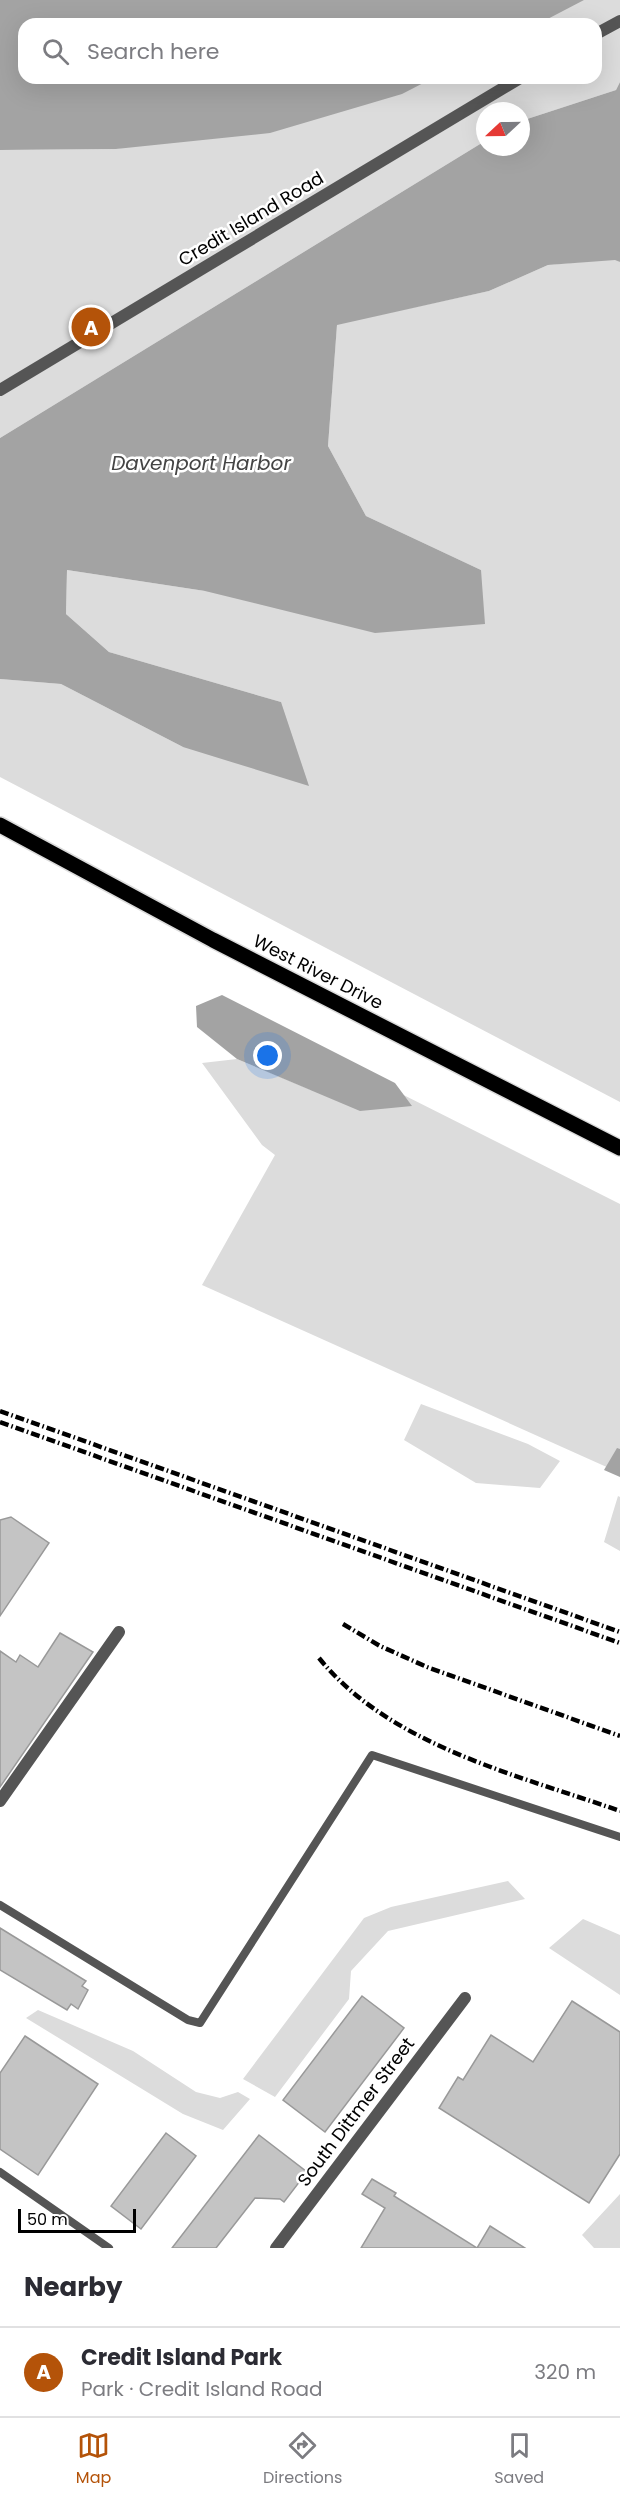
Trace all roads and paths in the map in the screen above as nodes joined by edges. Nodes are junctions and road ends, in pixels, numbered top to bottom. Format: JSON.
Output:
{"nodes":[{"id":1,"x":620,"y":21,"type":"edge"},
{"id":2,"x":602,"y":31,"type":"edge"},
{"id":3,"x":509,"y":84,"type":"edge"},
{"id":4,"x":0,"y":390,"type":"edge"},
{"id":5,"x":0,"y":825,"type":"edge"},
{"id":6,"x":620,"y":1148,"type":"edge"},
{"id":7,"x":119,"y":1632,"type":"dead end"},
{"id":8,"x":0,"y":1800,"type":"edge"},
{"id":9,"x":620,"y":1837,"type":"edge"},
{"id":10,"x":0,"y":1905,"type":"edge"},
{"id":11,"x":465,"y":1998,"type":"dead end"},
{"id":12,"x":0,"y":2172,"type":"edge"},
{"id":13,"x":109,"y":2248,"type":"edge"},
{"id":14,"x":276,"y":2248,"type":"edge"}],
"edges":[{"from":1,"to":2,"type":"street"},
{"from":3,"to":4,"type":"street","name":"Credit Island Road"},
{"from":5,"to":6,"type":"main road","name":"West River Drive"},
{"from":7,"to":8,"type":"street"},
{"from":9,"to":10,"type":"lane"},
{"from":11,"to":14,"type":"street","name":"South Dittmer Street"},
{"from":12,"to":13,"type":"lane"}]}
